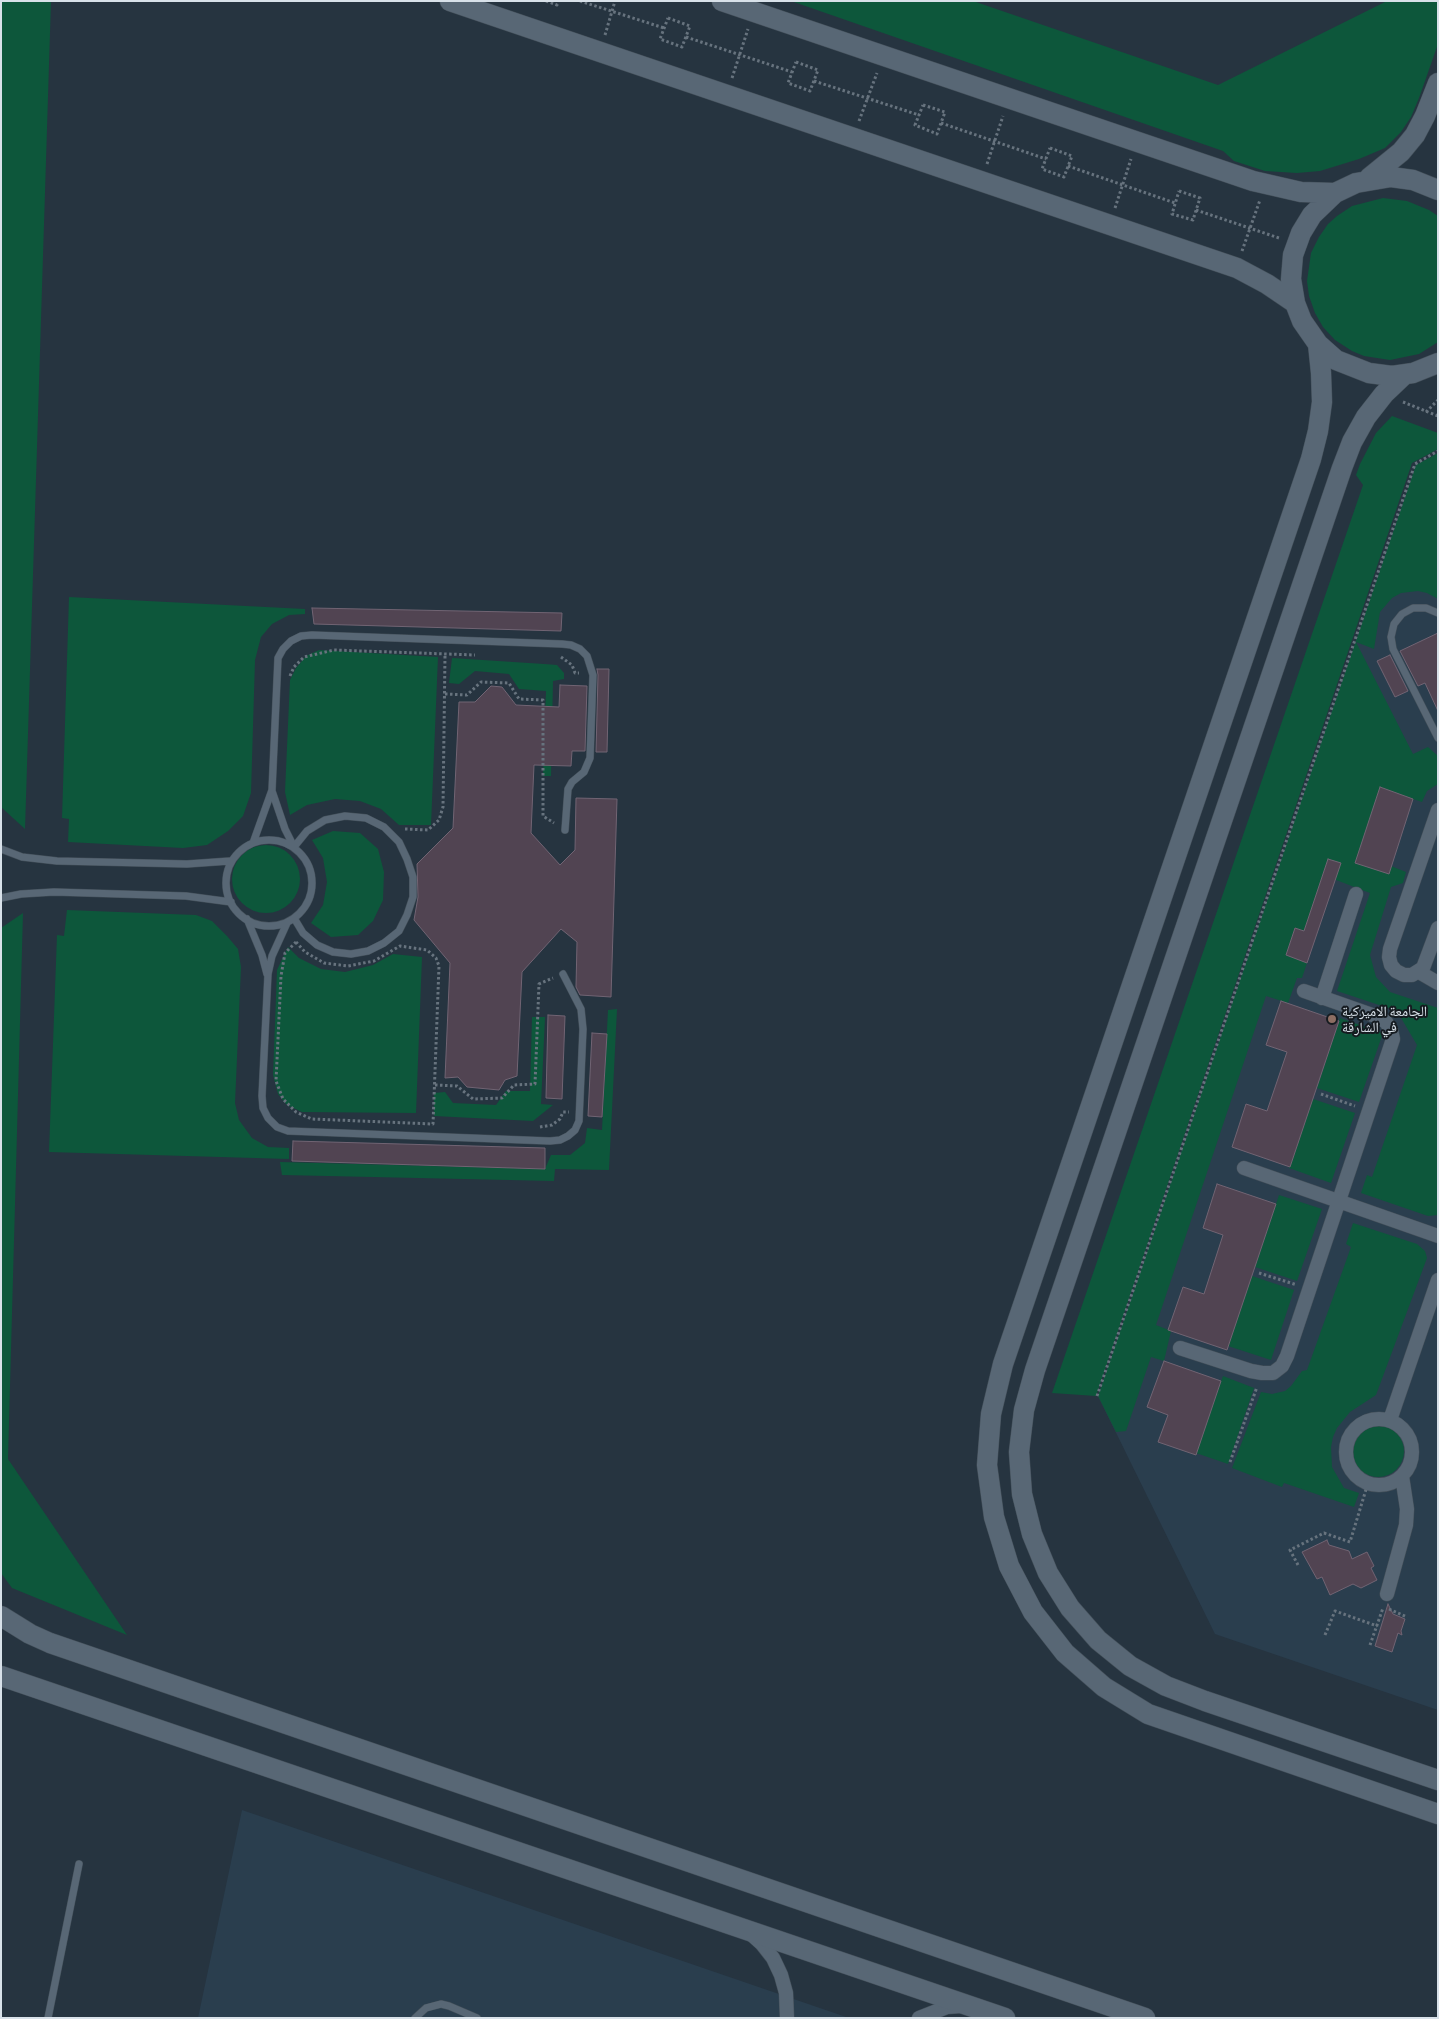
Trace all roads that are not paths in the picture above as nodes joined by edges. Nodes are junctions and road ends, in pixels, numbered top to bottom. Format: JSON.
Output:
{"nodes":[{"id":1,"x":450,"y":1,"type":"edge"},
{"id":2,"x":722,"y":1,"type":"edge"},
{"id":3,"x":1438,"y":83,"type":"edge"},
{"id":4,"x":1368,"y":179,"type":"junction"},
{"id":5,"x":1438,"y":190,"type":"edge"},
{"id":6,"x":1336,"y":193,"type":"junction"},
{"id":7,"x":1295,"y":303,"type":"junction"},
{"id":8,"x":1318,"y":344,"type":"junction"},
{"id":9,"x":1438,"y":363,"type":"edge"},
{"id":10,"x":1404,"y":375,"type":"junction"},
{"id":11,"x":1438,"y":613,"type":"edge"},
{"id":12,"x":1438,"y":738,"type":"edge"},
{"id":13,"x":272,"y":790,"type":"junction"},
{"id":14,"x":1438,"y":810,"type":"edge"},
{"id":15,"x":566,"y":830,"type":"road end"},
{"id":16,"x":253,"y":843,"type":"junction"},
{"id":17,"x":294,"y":847,"type":"junction"},
{"id":18,"x":1,"y":849,"type":"edge"},
{"id":19,"x":230,"y":861,"type":"junction"},
{"id":20,"x":1356,"y":894,"type":"dead end"},
{"id":21,"x":1,"y":898,"type":"edge"},
{"id":22,"x":231,"y":902,"type":"junction"},
{"id":23,"x":294,"y":918,"type":"junction"},
{"id":24,"x":247,"y":920,"type":"junction"},
{"id":25,"x":287,"y":922,"type":"junction"},
{"id":26,"x":1438,"y":928,"type":"edge"},
{"id":27,"x":1419,"y":972,"type":"junction"},
{"id":28,"x":268,"y":974,"type":"junction"},
{"id":29,"x":563,"y":974,"type":"road end"},
{"id":30,"x":1438,"y":983,"type":"edge"},
{"id":31,"x":1304,"y":991,"type":"dead end"},
{"id":32,"x":1322,"y":998,"type":"junction"},
{"id":33,"x":1244,"y":1168,"type":"dead end"},
{"id":34,"x":1339,"y":1202,"type":"junction"},
{"id":35,"x":1438,"y":1236,"type":"edge"},
{"id":36,"x":1438,"y":1280,"type":"edge"},
{"id":37,"x":1180,"y":1348,"type":"dead end"},
{"id":38,"x":1390,"y":1420,"type":"junction"},
{"id":39,"x":1402,"y":1476,"type":"junction"},
{"id":40,"x":1385,"y":1601,"type":"road end"},
{"id":41,"x":1,"y":1616,"type":"edge"},
{"id":42,"x":1,"y":1676,"type":"edge"},
{"id":43,"x":1438,"y":1780,"type":"edge"},
{"id":44,"x":1438,"y":1814,"type":"edge"},
{"id":45,"x":79,"y":1864,"type":"dead end"},
{"id":46,"x":748,"y":1931,"type":"junction"},
{"id":47,"x":968,"y":2005,"type":"junction"},
{"id":48,"x":48,"y":2018,"type":"edge"},
{"id":49,"x":415,"y":2018,"type":"edge"},
{"id":50,"x":477,"y":2018,"type":"edge"},
{"id":51,"x":787,"y":2018,"type":"edge"},
{"id":52,"x":919,"y":2018,"type":"edge"},
{"id":53,"x":1005,"y":2018,"type":"edge"},
{"id":54,"x":1145,"y":2018,"type":"edge"}],
"edges":[{"from":1,"to":7,"type":"street"},
{"from":2,"to":6,"type":"street"},
{"from":3,"to":4,"type":"street"},
{"from":4,"to":5,"type":"street"},
{"from":4,"to":6,"type":"street"},
{"from":6,"to":7,"type":"street"},
{"from":7,"to":8,"type":"street"},
{"from":8,"to":10,"type":"street"},
{"from":8,"to":44,"type":"street"},
{"from":9,"to":10,"type":"street"},
{"from":10,"to":43,"type":"street"},
{"from":11,"to":12,"type":"lane"},
{"from":13,"to":15,"type":"lane"},
{"from":13,"to":16,"type":"lane"},
{"from":13,"to":17,"type":"lane"},
{"from":14,"to":27,"type":"street"},
{"from":16,"to":17,"type":"lane"},
{"from":16,"to":19,"type":"lane"},
{"from":17,"to":23,"type":"lane"},
{"from":17,"to":23,"type":"lane"},
{"from":18,"to":19,"type":"lane"},
{"from":19,"to":22,"type":"lane"},
{"from":20,"to":32,"type":"street"},
{"from":21,"to":22,"type":"lane"},
{"from":22,"to":24,"type":"lane"},
{"from":23,"to":25,"type":"lane"},
{"from":24,"to":25,"type":"lane"},
{"from":24,"to":28,"type":"lane"},
{"from":25,"to":28,"type":"lane"},
{"from":26,"to":27,"type":"street"},
{"from":27,"to":30,"type":"street"},
{"from":28,"to":29,"type":"lane"},
{"from":31,"to":32,"type":"street"},
{"from":32,"to":34,"type":"street"},
{"from":33,"to":34,"type":"street"},
{"from":34,"to":35,"type":"street"},
{"from":34,"to":37,"type":"street"},
{"from":36,"to":38,"type":"street"},
{"from":38,"to":39,"type":"street"},
{"from":38,"to":39,"type":"street"},
{"from":39,"to":40,"type":"street"},
{"from":41,"to":54,"type":"street"},
{"from":42,"to":46,"type":"street"},
{"from":45,"to":48,"type":"lane"},
{"from":46,"to":47,"type":"street"},
{"from":46,"to":51,"type":"street"},
{"from":47,"to":52,"type":"street"},
{"from":47,"to":53,"type":"street"},
{"from":49,"to":50,"type":"lane"}]}
